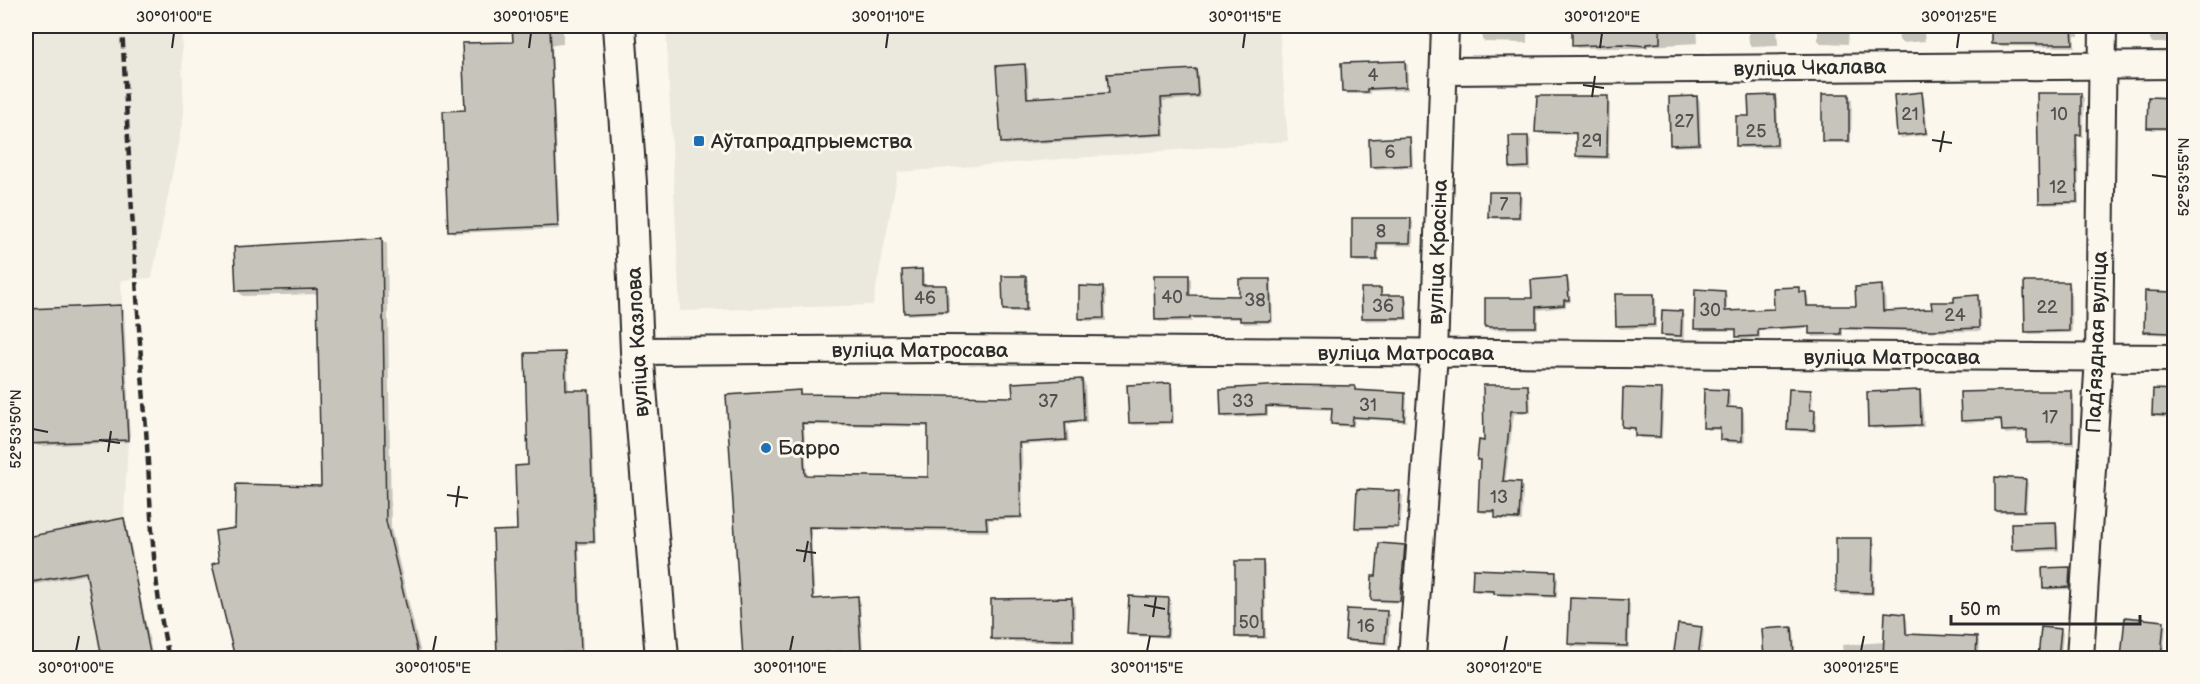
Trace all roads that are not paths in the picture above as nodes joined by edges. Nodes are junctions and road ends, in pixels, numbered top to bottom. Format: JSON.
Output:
{"nodes":[{"id":1,"x":619,"y":26,"type":"edge"},
{"id":2,"x":1445,"y":26,"type":"edge"},
{"id":3,"x":2103,"y":26,"type":"edge"},
{"id":4,"x":2103,"y":64,"type":"junction"},
{"id":5,"x":2175,"y":65,"type":"edge"},
{"id":6,"x":1445,"y":72,"type":"junction"},
{"id":7,"x":637,"y":351,"type":"junction"},
{"id":8,"x":1434,"y":354,"type":"junction"},
{"id":9,"x":2099,"y":358,"type":"junction"},
{"id":10,"x":2175,"y":358,"type":"edge"},
{"id":11,"x":662,"y":658,"type":"edge"},
{"id":12,"x":1412,"y":658,"type":"edge"},
{"id":13,"x":2080,"y":658,"type":"edge"}],
"edges":[{"from":1,"to":7,"type":"main road","name":"вуліца Казлова"},
{"from":2,"to":6,"type":"street","name":"вуліца Красіна"},
{"from":3,"to":4,"type":"street","name":"Падʼяздная вуліца"},
{"from":4,"to":5,"type":"street","name":"вуліца Чкалава"},
{"from":4,"to":6,"type":"street","name":"вуліца Чкалава"},
{"from":4,"to":9,"type":"street","name":"Падʼяздная вуліца"},
{"from":6,"to":8,"type":"street","name":"вуліца Красіна"},
{"from":7,"to":8,"type":"street","name":"вуліца Матросава"},
{"from":7,"to":11,"type":"main road","name":"вуліца Казлова"},
{"from":8,"to":9,"type":"street","name":"вуліца Матросава"},
{"from":8,"to":12,"type":"street","name":"вуліца Красіна"},
{"from":9,"to":10,"type":"street","name":"вуліца Матросава"},
{"from":9,"to":13,"type":"street","name":"Падʼяздная вуліца"}]}
